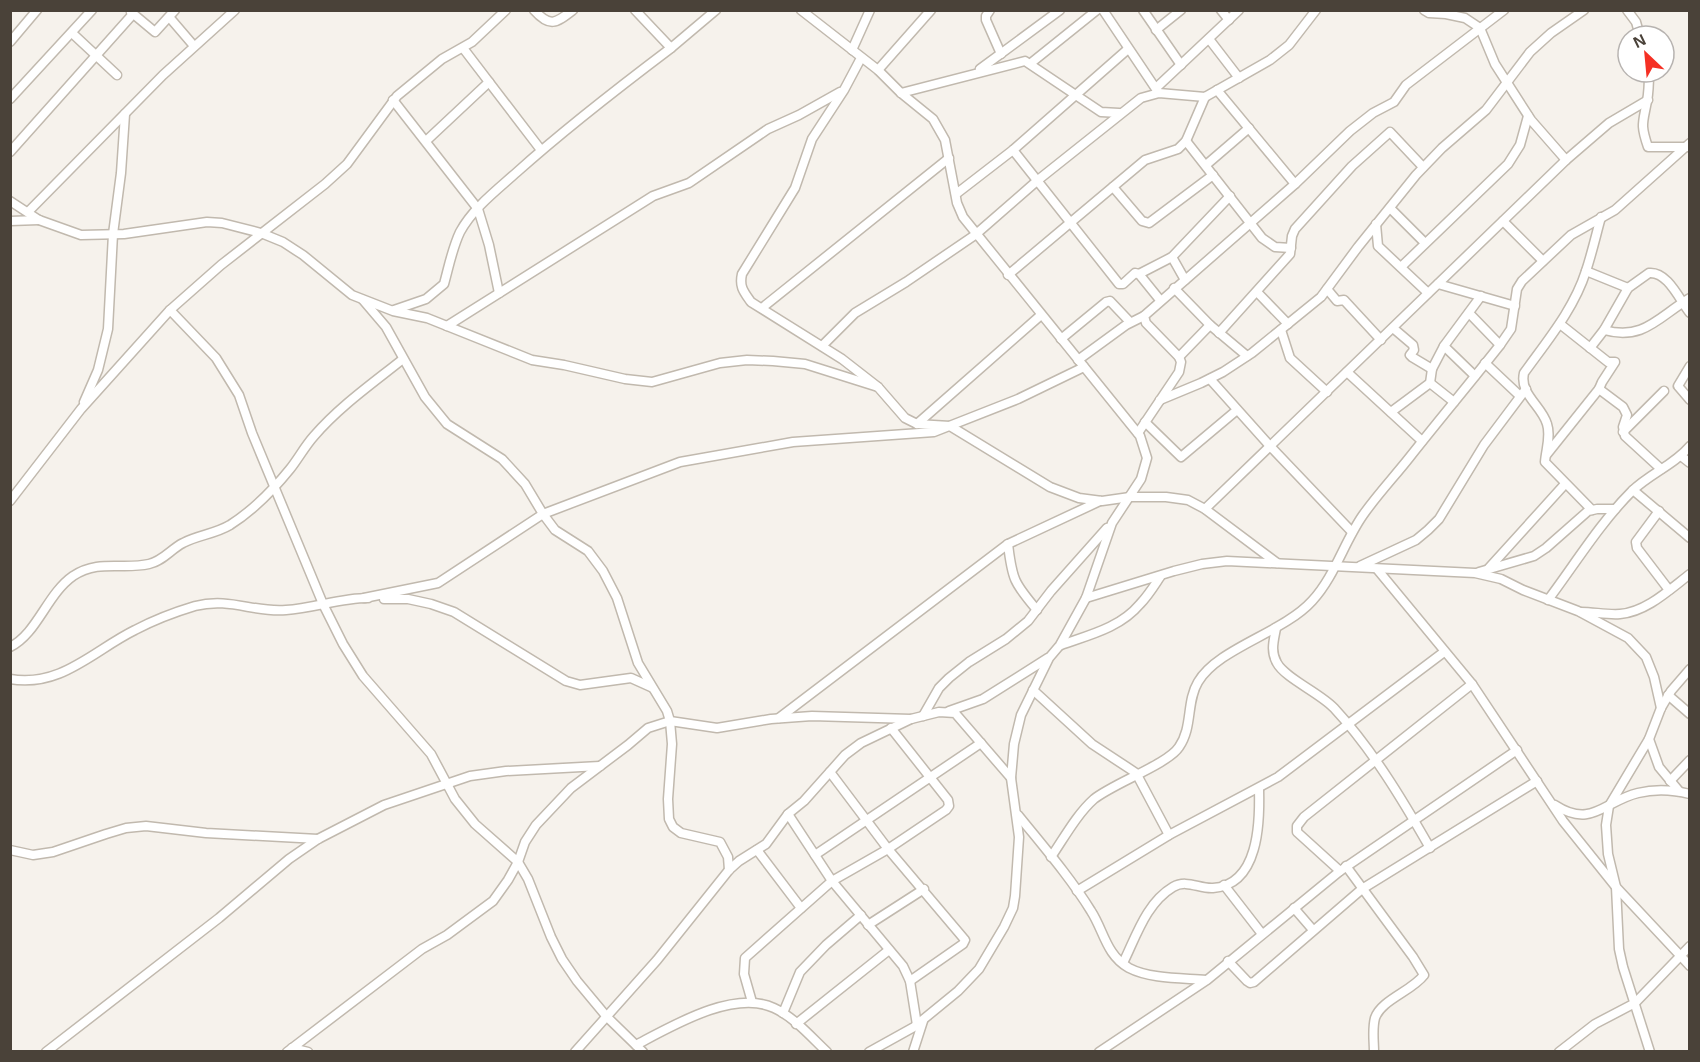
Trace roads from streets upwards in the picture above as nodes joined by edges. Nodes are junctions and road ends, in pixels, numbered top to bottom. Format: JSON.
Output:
{"nodes":[{"id":1,"x":37,"y":10,"type":"edge"},
{"id":2,"x":92,"y":10,"type":"edge"},
{"id":3,"x":235,"y":10,"type":"edge"},
{"id":4,"x":506,"y":10,"type":"edge"},
{"id":5,"x":534,"y":10,"type":"edge"},
{"id":6,"x":573,"y":10,"type":"edge"},
{"id":7,"x":636,"y":10,"type":"edge"},
{"id":8,"x":716,"y":10,"type":"edge"},
{"id":9,"x":801,"y":10,"type":"edge"},
{"id":10,"x":870,"y":10,"type":"edge"},
{"id":11,"x":931,"y":10,"type":"edge"},
{"id":12,"x":990,"y":10,"type":"edge"},
{"id":13,"x":1060,"y":10,"type":"edge"},
{"id":14,"x":1097,"y":10,"type":"edge"},
{"id":15,"x":1103,"y":10,"type":"edge"},
{"id":16,"x":1181,"y":10,"type":"edge"},
{"id":17,"x":1221,"y":10,"type":"edge"},
{"id":18,"x":1239,"y":10,"type":"edge"},
{"id":19,"x":1303,"y":10,"type":"edge"},
{"id":20,"x":1316,"y":10,"type":"edge"},
{"id":21,"x":1424,"y":10,"type":"edge"},
{"id":22,"x":1504,"y":10,"type":"edge"},
{"id":23,"x":1584,"y":10,"type":"edge"},
{"id":24,"x":1627,"y":10,"type":"edge"},
{"id":25,"x":1143,"y":11,"type":"edge"},
{"id":26,"x":131,"y":12,"type":"edge"},
{"id":27,"x":173,"y":14,"type":"edge"},
{"id":28,"x":1309,"y":19,"type":"junction"},
{"id":29,"x":1229,"y":20,"type":"junction"},
{"id":30,"x":1637,"y":24,"type":"edge"},
{"id":31,"x":1480,"y":28,"type":"junction"},
{"id":32,"x":1156,"y":30,"type":"junction"},
{"id":33,"x":72,"y":33,"type":"junction"},
{"id":34,"x":1209,"y":39,"type":"junction"},
{"id":35,"x":10,"y":42,"type":"edge"},
{"id":36,"x":194,"y":46,"type":"junction"},
{"id":37,"x":463,"y":48,"type":"junction"},
{"id":38,"x":671,"y":48,"type":"junction"},
{"id":39,"x":852,"y":50,"type":"junction"},
{"id":40,"x":1128,"y":50,"type":"junction"},
{"id":41,"x":1001,"y":54,"type":"junction"},
{"id":42,"x":96,"y":55,"type":"junction"},
{"id":43,"x":861,"y":58,"type":"junction"},
{"id":44,"x":1031,"y":63,"type":"junction"},
{"id":45,"x":1181,"y":64,"type":"junction"},
{"id":46,"x":878,"y":70,"type":"junction"},
{"id":47,"x":975,"y":73,"type":"junction"},
{"id":48,"x":117,"y":75,"type":"dead end"},
{"id":49,"x":1239,"y":78,"type":"junction"},
{"id":50,"x":489,"y":82,"type":"junction"},
{"id":51,"x":1508,"y":83,"type":"junction"},
{"id":52,"x":1649,"y":84,"type":"edge"},
{"id":53,"x":844,"y":90,"type":"junction"},
{"id":54,"x":1157,"y":90,"type":"junction"},
{"id":55,"x":1217,"y":90,"type":"junction"},
{"id":56,"x":901,"y":93,"type":"junction"},
{"id":57,"x":1075,"y":94,"type":"junction"},
{"id":58,"x":1205,"y":97,"type":"junction"},
{"id":59,"x":10,"y":99,"type":"edge"},
{"id":60,"x":393,"y":100,"type":"junction"},
{"id":61,"x":1648,"y":100,"type":"junction"},
{"id":62,"x":1119,"y":113,"type":"junction"},
{"id":63,"x":125,"y":114,"type":"junction"},
{"id":64,"x":1528,"y":116,"type":"junction"},
{"id":65,"x":1249,"y":128,"type":"junction"},
{"id":66,"x":426,"y":141,"type":"junction"},
{"id":67,"x":1186,"y":141,"type":"junction"},
{"id":68,"x":1688,"y":146,"type":"edge"},
{"id":69,"x":541,"y":150,"type":"junction"},
{"id":70,"x":1013,"y":150,"type":"junction"},
{"id":71,"x":10,"y":152,"type":"edge"},
{"id":72,"x":949,"y":158,"type":"junction"},
{"id":73,"x":1566,"y":160,"type":"junction"},
{"id":74,"x":1206,"y":165,"type":"junction"},
{"id":75,"x":1423,"y":167,"type":"junction"},
{"id":76,"x":1213,"y":175,"type":"junction"},
{"id":77,"x":1038,"y":180,"type":"junction"},
{"id":78,"x":1295,"y":184,"type":"junction"},
{"id":79,"x":1113,"y":187,"type":"junction"},
{"id":80,"x":956,"y":194,"type":"junction"},
{"id":81,"x":1230,"y":196,"type":"junction"},
{"id":82,"x":10,"y":201,"type":"edge"},
{"id":83,"x":1390,"y":208,"type":"junction"},
{"id":84,"x":478,"y":209,"type":"junction"},
{"id":85,"x":28,"y":212,"type":"junction"},
{"id":86,"x":1601,"y":217,"type":"junction"},
{"id":87,"x":39,"y":220,"type":"junction"},
{"id":88,"x":10,"y":221,"type":"edge"},
{"id":89,"x":1503,"y":221,"type":"junction"},
{"id":90,"x":1071,"y":223,"type":"junction"},
{"id":91,"x":1251,"y":223,"type":"junction"},
{"id":92,"x":1376,"y":224,"type":"junction"},
{"id":93,"x":261,"y":232,"type":"junction"},
{"id":94,"x":113,"y":234,"type":"junction"},
{"id":95,"x":975,"y":235,"type":"junction"},
{"id":96,"x":1425,"y":243,"type":"junction"},
{"id":97,"x":1291,"y":248,"type":"junction"},
{"id":98,"x":1172,"y":256,"type":"junction"},
{"id":99,"x":1543,"y":261,"type":"junction"},
{"id":100,"x":1401,"y":267,"type":"junction"},
{"id":101,"x":1586,"y":271,"type":"junction"},
{"id":102,"x":1139,"y":274,"type":"junction"},
{"id":103,"x":1008,"y":275,"type":"junction"},
{"id":104,"x":1185,"y":280,"type":"junction"},
{"id":105,"x":1438,"y":284,"type":"junction"},
{"id":106,"x":1174,"y":288,"type":"junction"},
{"id":107,"x":1628,"y":288,"type":"junction"},
{"id":108,"x":1327,"y":289,"type":"junction"},
{"id":109,"x":1257,"y":292,"type":"junction"},
{"id":110,"x":499,"y":293,"type":"junction"},
{"id":111,"x":1428,"y":293,"type":"junction"},
{"id":112,"x":1481,"y":296,"type":"junction"},
{"id":113,"x":363,"y":299,"type":"junction"},
{"id":114,"x":1160,"y":300,"type":"junction"},
{"id":115,"x":1686,"y":300,"type":"edge"},
{"id":116,"x":1515,"y":306,"type":"junction"},
{"id":117,"x":762,"y":308,"type":"junction"},
{"id":118,"x":170,"y":310,"type":"junction"},
{"id":119,"x":393,"y":311,"type":"junction"},
{"id":120,"x":1468,"y":313,"type":"junction"},
{"id":121,"x":1689,"y":313,"type":"edge"},
{"id":122,"x":1041,"y":315,"type":"junction"},
{"id":123,"x":1144,"y":316,"type":"junction"},
{"id":124,"x":1130,"y":322,"type":"junction"},
{"id":125,"x":1560,"y":324,"type":"junction"},
{"id":126,"x":1210,"y":325,"type":"junction"},
{"id":127,"x":447,"y":326,"type":"junction"},
{"id":128,"x":1285,"y":327,"type":"junction"},
{"id":129,"x":1393,"y":328,"type":"junction"},
{"id":130,"x":1604,"y":330,"type":"junction"},
{"id":131,"x":1219,"y":333,"type":"junction"},
{"id":132,"x":1061,"y":339,"type":"junction"},
{"id":133,"x":1381,"y":339,"type":"junction"},
{"id":134,"x":1444,"y":345,"type":"junction"},
{"id":135,"x":1500,"y":345,"type":"junction"},
{"id":136,"x":822,"y":346,"type":"junction"},
{"id":137,"x":1590,"y":348,"type":"junction"},
{"id":138,"x":1247,"y":356,"type":"junction"},
{"id":139,"x":1179,"y":357,"type":"junction"},
{"id":140,"x":403,"y":359,"type":"junction"},
{"id":141,"x":1081,"y":363,"type":"junction"},
{"id":142,"x":1485,"y":363,"type":"junction"},
{"id":143,"x":1689,"y":366,"type":"edge"},
{"id":144,"x":1432,"y":369,"type":"junction"},
{"id":145,"x":1347,"y":372,"type":"junction"},
{"id":146,"x":1475,"y":376,"type":"junction"},
{"id":147,"x":1209,"y":379,"type":"junction"},
{"id":148,"x":1430,"y":383,"type":"junction"},
{"id":149,"x":878,"y":387,"type":"junction"},
{"id":150,"x":1599,"y":389,"type":"junction"},
{"id":151,"x":1664,"y":391,"type":"dead end"},
{"id":152,"x":1327,"y":392,"type":"junction"},
{"id":153,"x":1523,"y":392,"type":"junction"},
{"id":154,"x":1160,"y":400,"type":"junction"},
{"id":155,"x":1689,"y":400,"type":"edge"},
{"id":156,"x":1454,"y":402,"type":"junction"},
{"id":157,"x":81,"y":409,"type":"junction"},
{"id":158,"x":1237,"y":410,"type":"junction"},
{"id":159,"x":1391,"y":412,"type":"junction"},
{"id":160,"x":1146,"y":422,"type":"junction"},
{"id":161,"x":917,"y":424,"type":"junction"},
{"id":162,"x":950,"y":426,"type":"junction"},
{"id":163,"x":1138,"y":433,"type":"junction"},
{"id":164,"x":1623,"y":433,"type":"junction"},
{"id":165,"x":1422,"y":441,"type":"junction"},
{"id":166,"x":1270,"y":446,"type":"junction"},
{"id":167,"x":1689,"y":446,"type":"edge"},
{"id":168,"x":1546,"y":456,"type":"junction"},
{"id":169,"x":1681,"y":456,"type":"junction"},
{"id":170,"x":1689,"y":463,"type":"edge"},
{"id":171,"x":1661,"y":469,"type":"junction"},
{"id":172,"x":1565,"y":484,"type":"junction"},
{"id":173,"x":275,"y":486,"type":"junction"},
{"id":174,"x":1633,"y":490,"type":"junction"},
{"id":175,"x":1130,"y":497,"type":"junction"},
{"id":176,"x":10,"y":501,"type":"edge"},
{"id":177,"x":1102,"y":501,"type":"junction"},
{"id":178,"x":1205,"y":509,"type":"junction"},
{"id":179,"x":1615,"y":509,"type":"junction"},
{"id":180,"x":1592,"y":510,"type":"junction"},
{"id":181,"x":1659,"y":512,"type":"junction"},
{"id":182,"x":543,"y":514,"type":"junction"},
{"id":183,"x":1112,"y":523,"type":"junction"},
{"id":184,"x":1352,"y":532,"type":"junction"},
{"id":185,"x":1689,"y":538,"type":"edge"},
{"id":186,"x":1008,"y":544,"type":"junction"},
{"id":187,"x":1277,"y":563,"type":"junction"},
{"id":188,"x":1335,"y":567,"type":"junction"},
{"id":189,"x":1357,"y":568,"type":"junction"},
{"id":190,"x":1377,"y":569,"type":"junction"},
{"id":191,"x":1488,"y":570,"type":"junction"},
{"id":192,"x":1475,"y":573,"type":"junction"},
{"id":193,"x":1689,"y":574,"type":"edge"},
{"id":194,"x":1160,"y":577,"type":"junction"},
{"id":195,"x":1669,"y":590,"type":"junction"},
{"id":196,"x":364,"y":598,"type":"junction"},
{"id":197,"x":1086,"y":598,"type":"junction"},
{"id":198,"x":1548,"y":600,"type":"junction"},
{"id":199,"x":323,"y":604,"type":"junction"},
{"id":200,"x":1037,"y":610,"type":"junction"},
{"id":201,"x":1578,"y":611,"type":"junction"},
{"id":202,"x":1276,"y":628,"type":"junction"},
{"id":203,"x":1060,"y":645,"type":"junction"},
{"id":204,"x":10,"y":646,"type":"edge"},
{"id":205,"x":1444,"y":652,"type":"junction"},
{"id":206,"x":1049,"y":658,"type":"junction"},
{"id":207,"x":1689,"y":669,"type":"edge"},
{"id":208,"x":10,"y":679,"type":"edge"},
{"id":209,"x":1472,"y":684,"type":"junction"},
{"id":210,"x":651,"y":687,"type":"junction"},
{"id":211,"x":1033,"y":690,"type":"junction"},
{"id":212,"x":1668,"y":695,"type":"junction"},
{"id":213,"x":1661,"y":708,"type":"junction"},
{"id":214,"x":949,"y":711,"type":"junction"},
{"id":215,"x":1689,"y":714,"type":"edge"},
{"id":216,"x":923,"y":716,"type":"junction"},
{"id":217,"x":778,"y":718,"type":"junction"},
{"id":218,"x":911,"y":719,"type":"junction"},
{"id":219,"x":670,"y":721,"type":"junction"},
{"id":220,"x":1348,"y":724,"type":"junction"},
{"id":221,"x":891,"y":728,"type":"junction"},
{"id":222,"x":1649,"y":739,"type":"junction"},
{"id":223,"x":981,"y":743,"type":"junction"},
{"id":224,"x":1517,"y":750,"type":"junction"},
{"id":225,"x":1689,"y":760,"type":"edge"},
{"id":226,"x":1376,"y":761,"type":"junction"},
{"id":227,"x":601,"y":766,"type":"junction"},
{"id":228,"x":830,"y":772,"type":"junction"},
{"id":229,"x":1136,"y":773,"type":"junction"},
{"id":230,"x":929,"y":777,"type":"junction"},
{"id":231,"x":1011,"y":778,"type":"junction"},
{"id":232,"x":1537,"y":781,"type":"junction"},
{"id":233,"x":1670,"y":781,"type":"junction"},
{"id":234,"x":447,"y":783,"type":"junction"},
{"id":235,"x":1259,"y":789,"type":"junction"},
{"id":236,"x":1679,"y":791,"type":"junction"},
{"id":237,"x":1689,"y":794,"type":"edge"},
{"id":238,"x":1550,"y":802,"type":"junction"},
{"id":239,"x":1609,"y":806,"type":"junction"},
{"id":240,"x":788,"y":814,"type":"junction"},
{"id":241,"x":1017,"y":814,"type":"junction"},
{"id":242,"x":866,"y":820,"type":"junction"},
{"id":243,"x":1415,"y":821,"type":"junction"},
{"id":244,"x":1168,"y":836,"type":"junction"},
{"id":245,"x":318,"y":839,"type":"junction"},
{"id":246,"x":1430,"y":848,"type":"junction"},
{"id":247,"x":888,"y":849,"type":"junction"},
{"id":248,"x":10,"y":850,"type":"edge"},
{"id":249,"x":757,"y":850,"type":"junction"},
{"id":250,"x":815,"y":855,"type":"junction"},
{"id":251,"x":1051,"y":857,"type":"junction"},
{"id":252,"x":518,"y":862,"type":"junction"},
{"id":253,"x":1343,"y":869,"type":"junction"},
{"id":254,"x":729,"y":870,"type":"junction"},
{"id":255,"x":832,"y":881,"type":"junction"},
{"id":256,"x":1224,"y":885,"type":"junction"},
{"id":257,"x":1616,"y":887,"type":"junction"},
{"id":258,"x":924,"y":889,"type":"junction"},
{"id":259,"x":1362,"y":889,"type":"junction"},
{"id":260,"x":1077,"y":891,"type":"junction"},
{"id":261,"x":801,"y":908,"type":"junction"},
{"id":262,"x":1294,"y":908,"type":"junction"},
{"id":263,"x":861,"y":915,"type":"junction"},
{"id":264,"x":868,"y":925,"type":"junction"},
{"id":265,"x":1313,"y":930,"type":"junction"},
{"id":266,"x":1262,"y":934,"type":"junction"},
{"id":267,"x":1689,"y":946,"type":"edge"},
{"id":268,"x":889,"y":950,"type":"junction"},
{"id":269,"x":1678,"y":956,"type":"junction"},
{"id":270,"x":1228,"y":961,"type":"junction"},
{"id":271,"x":1123,"y":963,"type":"junction"},
{"id":272,"x":1689,"y":966,"type":"edge"},
{"id":273,"x":1207,"y":980,"type":"junction"},
{"id":274,"x":910,"y":981,"type":"junction"},
{"id":275,"x":752,"y":1002,"type":"junction"},
{"id":276,"x":1635,"y":1003,"type":"junction"},
{"id":277,"x":783,"y":1013,"type":"junction"},
{"id":278,"x":608,"y":1017,"type":"junction"},
{"id":279,"x":920,"y":1022,"type":"junction"},
{"id":280,"x":796,"y":1024,"type":"junction"},
{"id":281,"x":636,"y":1045,"type":"junction"},
{"id":282,"x":290,"y":1050,"type":"edge"},
{"id":283,"x":46,"y":1052,"type":"edge"},
{"id":284,"x":308,"y":1052,"type":"edge"},
{"id":285,"x":575,"y":1052,"type":"edge"},
{"id":286,"x":643,"y":1052,"type":"edge"},
{"id":287,"x":827,"y":1052,"type":"edge"},
{"id":288,"x":869,"y":1052,"type":"edge"},
{"id":289,"x":913,"y":1052,"type":"edge"},
{"id":290,"x":1099,"y":1052,"type":"edge"},
{"id":291,"x":1374,"y":1052,"type":"edge"},
{"id":292,"x":1559,"y":1052,"type":"edge"},
{"id":293,"x":1650,"y":1052,"type":"edge"}],
"edges":[{"from":1,"to":35,"type":"street"},
{"from":2,"to":33,"type":"street"},
{"from":3,"to":36,"type":"street"},
{"from":4,"to":37,"type":"street"},
{"from":5,"to":6,"type":"street"},
{"from":7,"to":38,"type":"street"},
{"from":8,"to":38,"type":"street"},
{"from":9,"to":39,"type":"street"},
{"from":10,"to":39,"type":"street"},
{"from":11,"to":46,"type":"street"},
{"from":12,"to":41,"type":"street"},
{"from":13,"to":41,"type":"street"},
{"from":14,"to":44,"type":"street"},
{"from":15,"to":40,"type":"street"},
{"from":16,"to":32,"type":"street"},
{"from":17,"to":29,"type":"street"},
{"from":18,"to":29,"type":"street"},
{"from":19,"to":28,"type":"street"},
{"from":20,"to":28,"type":"street"},
{"from":21,"to":31,"type":"street"},
{"from":22,"to":31,"type":"street"},
{"from":23,"to":51,"type":"street"},
{"from":24,"to":30,"type":"street"},
{"from":25,"to":32,"type":"street"},
{"from":26,"to":27,"type":"street"},
{"from":26,"to":42,"type":"street"},
{"from":27,"to":36,"type":"street"},
{"from":28,"to":49,"type":"street"},
{"from":29,"to":34,"type":"street"},
{"from":31,"to":51,"type":"street"},
{"from":31,"to":78,"type":"street"},
{"from":32,"to":45,"type":"street"},
{"from":33,"to":42,"type":"street"},
{"from":33,"to":59,"type":"street"},
{"from":34,"to":45,"type":"street"},
{"from":34,"to":49,"type":"street"},
{"from":36,"to":63,"type":"street"},
{"from":37,"to":50,"type":"street"},
{"from":37,"to":60,"type":"street"},
{"from":38,"to":69,"type":"street"},
{"from":39,"to":43,"type":"street"},
{"from":40,"to":54,"type":"street"},
{"from":40,"to":57,"type":"street"},
{"from":41,"to":47,"type":"street"},
{"from":42,"to":48,"type":"street"},
{"from":42,"to":71,"type":"street"},
{"from":43,"to":46,"type":"street"},
{"from":43,"to":53,"type":"street"},
{"from":44,"to":47,"type":"street"},
{"from":44,"to":57,"type":"street"},
{"from":45,"to":54,"type":"street"},
{"from":46,"to":56,"type":"street"},
{"from":47,"to":56,"type":"street"},
{"from":49,"to":55,"type":"street"},
{"from":50,"to":66,"type":"street"},
{"from":50,"to":69,"type":"street"},
{"from":51,"to":64,"type":"street"},
{"from":51,"to":75,"type":"street"},
{"from":52,"to":61,"type":"street"},
{"from":53,"to":110,"type":"street"},
{"from":53,"to":117,"type":"street"},
{"from":54,"to":58,"type":"street"},
{"from":54,"to":62,"type":"street"},
{"from":55,"to":58,"type":"street"},
{"from":55,"to":65,"type":"street"},
{"from":56,"to":72,"type":"street"},
{"from":57,"to":62,"type":"street"},
{"from":57,"to":70,"type":"street"},
{"from":58,"to":67,"type":"street"},
{"from":60,"to":66,"type":"street"},
{"from":60,"to":93,"type":"street"},
{"from":61,"to":68,"type":"street"},
{"from":61,"to":73,"type":"street"},
{"from":62,"to":77,"type":"street"},
{"from":63,"to":85,"type":"street"},
{"from":63,"to":94,"type":"street"},
{"from":64,"to":73,"type":"street"},
{"from":64,"to":96,"type":"street"},
{"from":65,"to":74,"type":"street"},
{"from":65,"to":78,"type":"street"},
{"from":66,"to":84,"type":"street"},
{"from":67,"to":74,"type":"street"},
{"from":67,"to":79,"type":"street"},
{"from":68,"to":86,"type":"street"},
{"from":69,"to":84,"type":"street"},
{"from":70,"to":77,"type":"street"},
{"from":70,"to":80,"type":"street"},
{"from":72,"to":80,"type":"street"},
{"from":72,"to":117,"type":"street"},
{"from":73,"to":89,"type":"street"},
{"from":74,"to":76,"type":"street"},
{"from":75,"to":83,"type":"street"},
{"from":75,"to":97,"type":"street"},
{"from":76,"to":79,"type":"street"},
{"from":76,"to":81,"type":"street"},
{"from":77,"to":90,"type":"street"},
{"from":77,"to":95,"type":"street"},
{"from":78,"to":91,"type":"street"},
{"from":79,"to":90,"type":"street"},
{"from":80,"to":95,"type":"street"},
{"from":81,"to":91,"type":"street"},
{"from":81,"to":98,"type":"street"},
{"from":82,"to":85,"type":"street"},
{"from":83,"to":92,"type":"street"},
{"from":83,"to":96,"type":"street"},
{"from":84,"to":110,"type":"street"},
{"from":84,"to":119,"type":"street"},
{"from":85,"to":87,"type":"street"},
{"from":86,"to":99,"type":"street"},
{"from":86,"to":101,"type":"street"},
{"from":87,"to":88,"type":"street"},
{"from":87,"to":94,"type":"street"},
{"from":89,"to":99,"type":"street"},
{"from":89,"to":105,"type":"street"},
{"from":90,"to":102,"type":"street"},
{"from":90,"to":103,"type":"street"},
{"from":91,"to":97,"type":"street"},
{"from":91,"to":104,"type":"street"},
{"from":92,"to":100,"type":"street"},
{"from":92,"to":108,"type":"street"},
{"from":93,"to":94,"type":"street"},
{"from":93,"to":113,"type":"street"},
{"from":93,"to":118,"type":"street"},
{"from":94,"to":157,"type":"street"},
{"from":95,"to":103,"type":"street"},
{"from":95,"to":136,"type":"street"},
{"from":96,"to":100,"type":"street"},
{"from":97,"to":109,"type":"street"},
{"from":98,"to":102,"type":"street"},
{"from":98,"to":104,"type":"street"},
{"from":99,"to":116,"type":"street"},
{"from":100,"to":111,"type":"street"},
{"from":101,"to":107,"type":"street"},
{"from":101,"to":125,"type":"street"},
{"from":102,"to":114,"type":"street"},
{"from":103,"to":122,"type":"street"},
{"from":104,"to":106,"type":"street"},
{"from":105,"to":111,"type":"street"},
{"from":105,"to":112,"type":"street"},
{"from":106,"to":114,"type":"street"},
{"from":106,"to":126,"type":"street"},
{"from":107,"to":115,"type":"street"},
{"from":107,"to":130,"type":"street"},
{"from":108,"to":128,"type":"street"},
{"from":108,"to":133,"type":"street"},
{"from":109,"to":128,"type":"street"},
{"from":109,"to":131,"type":"street"},
{"from":110,"to":127,"type":"street"},
{"from":111,"to":129,"type":"street"},
{"from":112,"to":116,"type":"street"},
{"from":112,"to":120,"type":"street"},
{"from":113,"to":119,"type":"street"},
{"from":113,"to":140,"type":"street"},
{"from":114,"to":123,"type":"street"},
{"from":115,"to":121,"type":"street"},
{"from":115,"to":130,"type":"street"},
{"from":116,"to":135,"type":"street"},
{"from":117,"to":136,"type":"street"},
{"from":118,"to":157,"type":"street"},
{"from":118,"to":173,"type":"street"},
{"from":119,"to":127,"type":"street"},
{"from":120,"to":134,"type":"street"},
{"from":120,"to":135,"type":"street"},
{"from":122,"to":132,"type":"street"},
{"from":122,"to":161,"type":"street"},
{"from":123,"to":124,"type":"street"},
{"from":123,"to":139,"type":"street"},
{"from":124,"to":132,"type":"street"},
{"from":124,"to":141,"type":"street"},
{"from":125,"to":137,"type":"street"},
{"from":125,"to":153,"type":"street"},
{"from":126,"to":131,"type":"street"},
{"from":126,"to":139,"type":"street"},
{"from":127,"to":149,"type":"street"},
{"from":128,"to":138,"type":"street"},
{"from":128,"to":152,"type":"street"},
{"from":129,"to":133,"type":"street"},
{"from":129,"to":144,"type":"street"},
{"from":130,"to":137,"type":"street"},
{"from":131,"to":138,"type":"street"},
{"from":132,"to":141,"type":"street"},
{"from":133,"to":145,"type":"street"},
{"from":134,"to":144,"type":"street"},
{"from":134,"to":146,"type":"street"},
{"from":135,"to":142,"type":"street"},
{"from":136,"to":149,"type":"street"},
{"from":137,"to":150,"type":"street"},
{"from":138,"to":147,"type":"street"},
{"from":139,"to":154,"type":"street"},
{"from":140,"to":173,"type":"street"},
{"from":140,"to":182,"type":"street"},
{"from":141,"to":162,"type":"street"},
{"from":141,"to":163,"type":"street"},
{"from":142,"to":146,"type":"street"},
{"from":142,"to":153,"type":"street"},
{"from":143,"to":155,"type":"street"},
{"from":144,"to":148,"type":"street"},
{"from":145,"to":152,"type":"street"},
{"from":145,"to":159,"type":"street"},
{"from":146,"to":156,"type":"street"},
{"from":147,"to":154,"type":"street"},
{"from":147,"to":158,"type":"street"},
{"from":148,"to":156,"type":"street"},
{"from":148,"to":159,"type":"street"},
{"from":149,"to":161,"type":"street"},
{"from":150,"to":164,"type":"street"},
{"from":150,"to":168,"type":"street"},
{"from":151,"to":164,"type":"street"},
{"from":152,"to":166,"type":"street"},
{"from":153,"to":168,"type":"street"},
{"from":153,"to":189,"type":"street"},
{"from":154,"to":160,"type":"street"},
{"from":156,"to":165,"type":"street"},
{"from":157,"to":176,"type":"street"},
{"from":158,"to":160,"type":"street"},
{"from":158,"to":166,"type":"street"},
{"from":159,"to":165,"type":"street"},
{"from":160,"to":163,"type":"street"},
{"from":161,"to":162,"type":"street"},
{"from":162,"to":177,"type":"street"},
{"from":162,"to":182,"type":"street"},
{"from":163,"to":175,"type":"street"},
{"from":164,"to":171,"type":"street"},
{"from":165,"to":184,"type":"street"},
{"from":166,"to":178,"type":"street"},
{"from":166,"to":184,"type":"street"},
{"from":167,"to":169,"type":"street"},
{"from":168,"to":172,"type":"street"},
{"from":169,"to":170,"type":"street"},
{"from":169,"to":171,"type":"street"},
{"from":171,"to":174,"type":"street"},
{"from":172,"to":180,"type":"street"},
{"from":172,"to":191,"type":"street"},
{"from":173,"to":199,"type":"street"},
{"from":173,"to":204,"type":"street"},
{"from":174,"to":179,"type":"street"},
{"from":174,"to":181,"type":"street"},
{"from":175,"to":177,"type":"street"},
{"from":175,"to":178,"type":"street"},
{"from":175,"to":183,"type":"street"},
{"from":177,"to":186,"type":"street"},
{"from":178,"to":187,"type":"street"},
{"from":179,"to":180,"type":"street"},
{"from":179,"to":198,"type":"street"},
{"from":180,"to":191,"type":"street"},
{"from":181,"to":185,"type":"street"},
{"from":181,"to":195,"type":"street"},
{"from":182,"to":196,"type":"street"},
{"from":182,"to":210,"type":"street"},
{"from":183,"to":197,"type":"street"},
{"from":183,"to":200,"type":"street"},
{"from":184,"to":188,"type":"street"},
{"from":186,"to":200,"type":"street"},
{"from":186,"to":217,"type":"street"},
{"from":187,"to":188,"type":"street"},
{"from":187,"to":194,"type":"street"},
{"from":188,"to":189,"type":"street"},
{"from":188,"to":202,"type":"street"},
{"from":189,"to":190,"type":"street"},
{"from":190,"to":192,"type":"street"},
{"from":190,"to":205,"type":"street"},
{"from":191,"to":192,"type":"street"},
{"from":192,"to":198,"type":"street"},
{"from":193,"to":195,"type":"street"},
{"from":194,"to":197,"type":"street"},
{"from":194,"to":203,"type":"street"},
{"from":195,"to":201,"type":"street"},
{"from":196,"to":199,"type":"street"},
{"from":196,"to":210,"type":"street"},
{"from":197,"to":203,"type":"street"},
{"from":198,"to":201,"type":"street"},
{"from":199,"to":208,"type":"street"},
{"from":199,"to":234,"type":"street"},
{"from":200,"to":216,"type":"street"},
{"from":201,"to":213,"type":"street"},
{"from":202,"to":220,"type":"street"},
{"from":202,"to":229,"type":"street"},
{"from":203,"to":206,"type":"street"},
{"from":205,"to":209,"type":"street"},
{"from":205,"to":220,"type":"street"},
{"from":206,"to":211,"type":"street"},
{"from":206,"to":214,"type":"street"},
{"from":207,"to":212,"type":"street"},
{"from":209,"to":224,"type":"street"},
{"from":209,"to":226,"type":"street"},
{"from":210,"to":219,"type":"street"},
{"from":211,"to":229,"type":"street"},
{"from":211,"to":231,"type":"street"},
{"from":212,"to":213,"type":"street"},
{"from":212,"to":215,"type":"street"},
{"from":213,"to":222,"type":"street"},
{"from":214,"to":216,"type":"street"},
{"from":214,"to":223,"type":"street"},
{"from":216,"to":218,"type":"street"},
{"from":217,"to":218,"type":"street"},
{"from":217,"to":219,"type":"street"},
{"from":218,"to":221,"type":"street"},
{"from":219,"to":227,"type":"street"},
{"from":219,"to":254,"type":"street"},
{"from":220,"to":226,"type":"street"},
{"from":220,"to":235,"type":"street"},
{"from":221,"to":228,"type":"street"},
{"from":221,"to":230,"type":"street"},
{"from":222,"to":233,"type":"street"},
{"from":222,"to":239,"type":"street"},
{"from":223,"to":230,"type":"street"},
{"from":223,"to":231,"type":"street"},
{"from":224,"to":232,"type":"street"},
{"from":224,"to":243,"type":"street"},
{"from":225,"to":233,"type":"street"},
{"from":226,"to":243,"type":"street"},
{"from":226,"to":253,"type":"street"},
{"from":227,"to":234,"type":"street"},
{"from":227,"to":252,"type":"street"},
{"from":228,"to":240,"type":"street"},
{"from":228,"to":242,"type":"street"},
{"from":229,"to":244,"type":"street"},
{"from":229,"to":251,"type":"street"},
{"from":230,"to":242,"type":"street"},
{"from":230,"to":247,"type":"street"},
{"from":231,"to":241,"type":"street"},
{"from":232,"to":238,"type":"street"},
{"from":232,"to":246,"type":"street"},
{"from":233,"to":236,"type":"street"},
{"from":234,"to":245,"type":"street"},
{"from":234,"to":252,"type":"street"},
{"from":235,"to":244,"type":"street"},
{"from":235,"to":256,"type":"street"},
{"from":236,"to":237,"type":"street"},
{"from":236,"to":239,"type":"street"},
{"from":238,"to":239,"type":"street"},
{"from":238,"to":257,"type":"street"},
{"from":239,"to":257,"type":"street"},
{"from":240,"to":249,"type":"street"},
{"from":240,"to":250,"type":"street"},
{"from":241,"to":251,"type":"street"},
{"from":241,"to":279,"type":"street"},
{"from":242,"to":247,"type":"street"},
{"from":242,"to":250,"type":"street"},
{"from":243,"to":246,"type":"street"},
{"from":243,"to":253,"type":"street"},
{"from":244,"to":260,"type":"street"},
{"from":245,"to":248,"type":"street"},
{"from":245,"to":283,"type":"street"},
{"from":246,"to":259,"type":"street"},
{"from":247,"to":255,"type":"street"},
{"from":247,"to":258,"type":"street"},
{"from":249,"to":254,"type":"street"},
{"from":249,"to":261,"type":"street"},
{"from":250,"to":255,"type":"street"},
{"from":251,"to":260,"type":"street"},
{"from":252,"to":278,"type":"street"},
{"from":252,"to":282,"type":"street"},
{"from":253,"to":259,"type":"street"},
{"from":253,"to":262,"type":"street"},
{"from":254,"to":278,"type":"street"},
{"from":255,"to":261,"type":"street"},
{"from":255,"to":263,"type":"street"},
{"from":256,"to":266,"type":"street"},
{"from":256,"to":271,"type":"street"},
{"from":257,"to":269,"type":"street"},
{"from":257,"to":276,"type":"street"},
{"from":258,"to":264,"type":"street"},
{"from":258,"to":274,"type":"street"},
{"from":259,"to":265,"type":"street"},
{"from":259,"to":291,"type":"street"},
{"from":260,"to":271,"type":"street"},
{"from":261,"to":275,"type":"street"},
{"from":262,"to":265,"type":"street"},
{"from":262,"to":266,"type":"street"},
{"from":263,"to":264,"type":"street"},
{"from":263,"to":277,"type":"street"},
{"from":264,"to":268,"type":"street"},
{"from":265,"to":270,"type":"street"},
{"from":266,"to":270,"type":"street"},
{"from":267,"to":269,"type":"street"},
{"from":268,"to":274,"type":"street"},
{"from":268,"to":280,"type":"street"},
{"from":269,"to":272,"type":"street"},
{"from":269,"to":276,"type":"street"},
{"from":270,"to":273,"type":"street"},
{"from":271,"to":273,"type":"street"},
{"from":273,"to":290,"type":"street"},
{"from":274,"to":279,"type":"street"},
{"from":275,"to":277,"type":"street"},
{"from":275,"to":281,"type":"street"},
{"from":276,"to":292,"type":"street"},
{"from":276,"to":293,"type":"street"},
{"from":277,"to":280,"type":"street"},
{"from":278,"to":281,"type":"street"},
{"from":278,"to":285,"type":"street"},
{"from":279,"to":288,"type":"street"},
{"from":279,"to":289,"type":"street"},
{"from":280,"to":287,"type":"street"},
{"from":281,"to":286,"type":"street"},
{"from":282,"to":284,"type":"street"}]}
